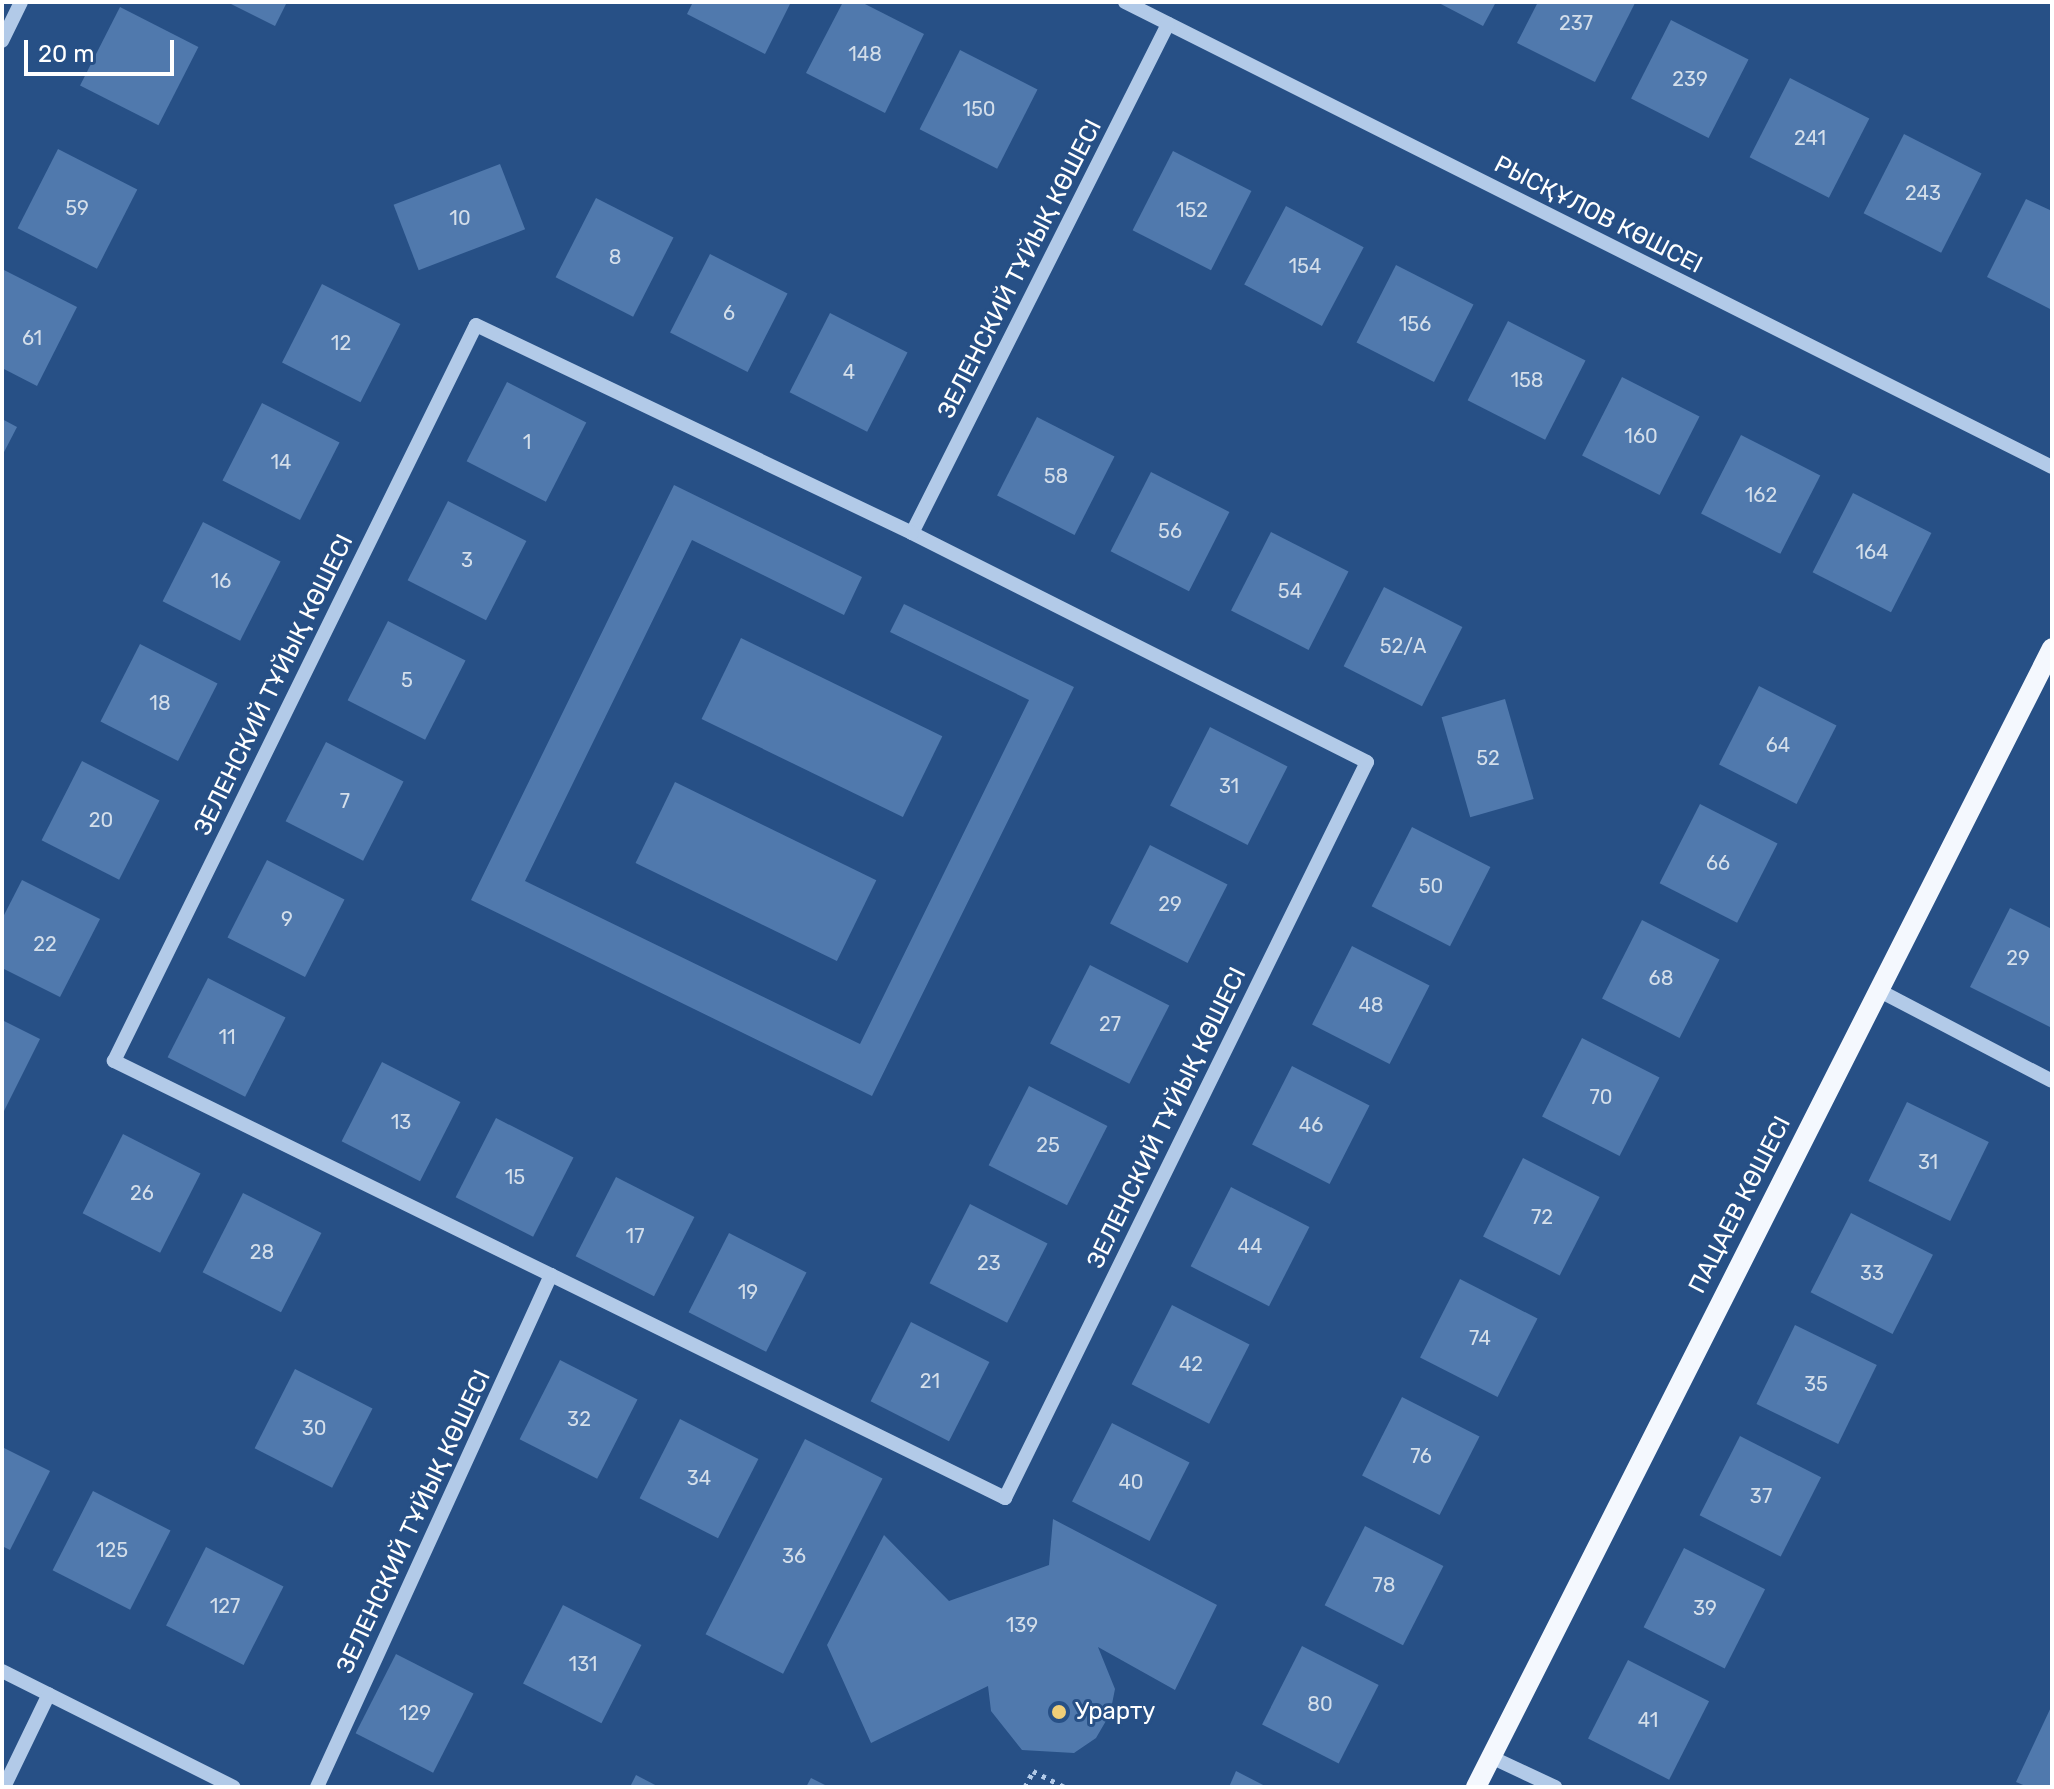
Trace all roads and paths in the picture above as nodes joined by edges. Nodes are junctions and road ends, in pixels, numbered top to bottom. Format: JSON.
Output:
{"nodes":[{"id":1,"x":21,"y":2,"type":"edge"},
{"id":2,"x":1125,"y":2,"type":"edge"},
{"id":3,"x":1168,"y":24,"type":"junction"},
{"id":4,"x":2,"y":41,"type":"edge"},
{"id":5,"x":2052,"y":467,"type":"edge"},
{"id":6,"x":912,"y":533,"type":"junction"},
{"id":7,"x":2052,"y":648,"type":"edge"},
{"id":8,"x":1878,"y":990,"type":"junction"},
{"id":9,"x":2052,"y":1081,"type":"edge"},
{"id":10,"x":551,"y":1275,"type":"junction"},
{"id":11,"x":2,"y":1671,"type":"edge"},
{"id":12,"x":49,"y":1694,"type":"junction"},
{"id":13,"x":1491,"y":1757,"type":"junction"},
{"id":14,"x":4,"y":1787,"type":"edge"},
{"id":15,"x":234,"y":1787,"type":"edge"},
{"id":16,"x":317,"y":1787,"type":"edge"},
{"id":17,"x":1025,"y":1787,"type":"edge"},
{"id":18,"x":1065,"y":1787,"type":"edge"},
{"id":19,"x":1476,"y":1787,"type":"edge"},
{"id":20,"x":1555,"y":1787,"type":"edge"}],
"edges":[{"from":1,"to":4,"type":"street"},
{"from":2,"to":3,"type":"street","name":"РЫСҚҰЛОВ КӨШСЕІ"},
{"from":3,"to":5,"type":"street","name":"РЫСҚҰЛОВ КӨШСЕІ"},
{"from":3,"to":6,"type":"street","name":"ЗЕЛЕНСКИЙ ТҰЙЫҚ КӨШЕСІ"},
{"from":6,"to":10,"type":"street","name":"ЗЕЛЕНСКИЙ ТҰЙЫҚ КӨШЕСІ"},
{"from":6,"to":10,"type":"street","name":"ЗЕЛЕНСКИЙ ТҰЙЫҚ КӨШЕСІ"},
{"from":7,"to":8,"type":"main road","name":"ПАЦАЕВ КӨШЕСІ"},
{"from":8,"to":9,"type":"street"},
{"from":8,"to":13,"type":"main road","name":"ПАЦАЕВ КӨШЕСІ"},
{"from":10,"to":16,"type":"street","name":"ЗЕЛЕНСКИЙ ТҰЙЫҚ КӨШЕСІ"},
{"from":11,"to":12,"type":"street"},
{"from":12,"to":14,"type":"street"},
{"from":12,"to":15,"type":"street"},
{"from":13,"to":19,"type":"main road","name":"ПАЦАЕВ КӨШЕСІ"},
{"from":13,"to":20,"type":"street"},
{"from":17,"to":18,"type":"path"}]}
